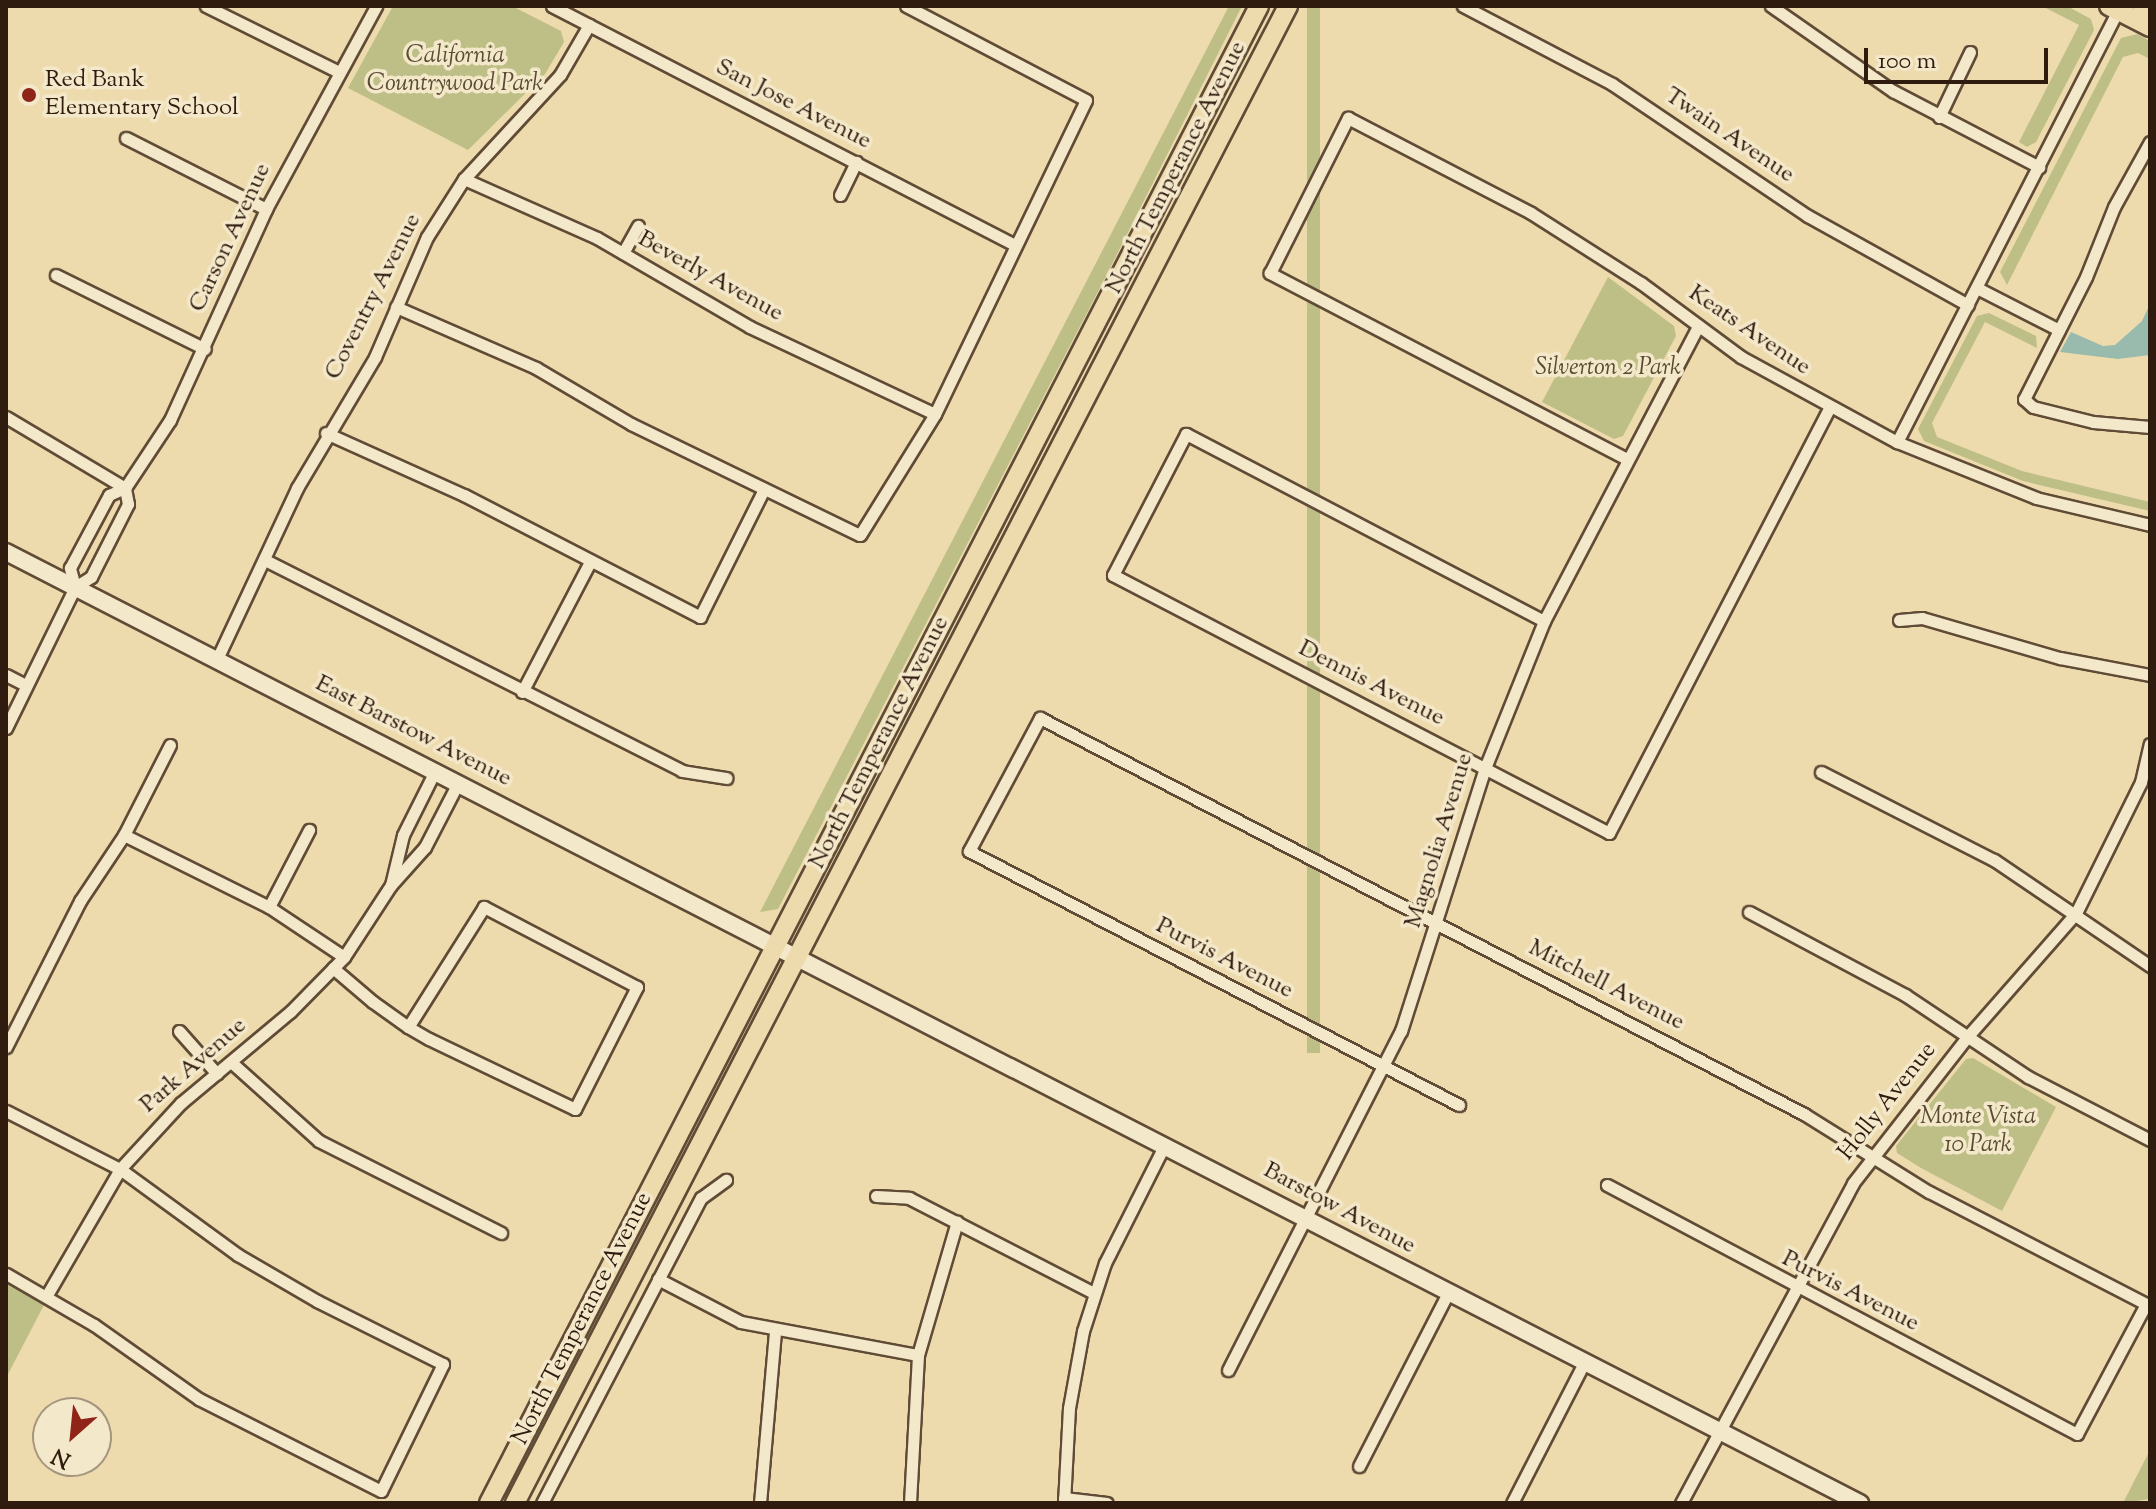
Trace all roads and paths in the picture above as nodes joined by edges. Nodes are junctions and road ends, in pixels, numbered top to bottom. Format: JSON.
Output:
{"nodes":[{"id":1,"x":206,"y":6,"type":"edge"},
{"id":2,"x":376,"y":6,"type":"edge"},
{"id":3,"x":552,"y":6,"type":"edge"},
{"id":4,"x":906,"y":6,"type":"edge"},
{"id":5,"x":1259,"y":6,"type":"edge"},
{"id":6,"x":1288,"y":6,"type":"edge"},
{"id":7,"x":1463,"y":6,"type":"edge"},
{"id":8,"x":1771,"y":6,"type":"edge"},
{"id":9,"x":1796,"y":6,"type":"edge"},
{"id":10,"x":2142,"y":6,"type":"edge"},
{"id":11,"x":2116,"y":8,"type":"edge"},
{"id":12,"x":2150,"y":10,"type":"edge"},
{"id":13,"x":1789,"y":18,"type":"junction"},
{"id":14,"x":589,"y":25,"type":"junction"},
{"id":15,"x":2150,"y":27,"type":"edge"},
{"id":16,"x":1970,"y":52,"type":"dead end"},
{"id":17,"x":339,"y":72,"type":"junction"},
{"id":18,"x":1939,"y":117,"type":"junction"},
{"id":19,"x":126,"y":138,"type":"dead end"},
{"id":20,"x":2150,"y":142,"type":"edge"},
{"id":21,"x":856,"y":162,"type":"junction"},
{"id":22,"x":2039,"y":167,"type":"junction"},
{"id":23,"x":464,"y":179,"type":"junction"},
{"id":24,"x":840,"y":195,"type":"dead end"},
{"id":25,"x":266,"y":209,"type":"junction"},
{"id":26,"x":638,"y":226,"type":"dead end"},
{"id":27,"x":1013,"y":244,"type":"junction"},
{"id":28,"x":623,"y":253,"type":"junction"},
{"id":29,"x":56,"y":275,"type":"dead end"},
{"id":30,"x":1977,"y":288,"type":"junction"},
{"id":31,"x":1968,"y":305,"type":"junction"},
{"id":32,"x":396,"y":307,"type":"junction"},
{"id":33,"x":1698,"y":326,"type":"junction"},
{"id":34,"x":2059,"y":330,"type":"junction"},
{"id":35,"x":205,"y":349,"type":"junction"},
{"id":36,"x":1830,"y":407,"type":"junction"},
{"id":37,"x":935,"y":414,"type":"junction"},
{"id":38,"x":6,"y":417,"type":"edge"},
{"id":39,"x":2150,"y":427,"type":"edge"},
{"id":40,"x":326,"y":433,"type":"junction"},
{"id":41,"x":1897,"y":442,"type":"junction"},
{"id":42,"x":1627,"y":459,"type":"junction"},
{"id":43,"x":125,"y":488,"type":"junction"},
{"id":44,"x":764,"y":489,"type":"junction"},
{"id":45,"x":2150,"y":525,"type":"edge"},
{"id":46,"x":6,"y":552,"type":"edge"},
{"id":47,"x":267,"y":561,"type":"junction"},
{"id":48,"x":589,"y":564,"type":"junction"},
{"id":49,"x":75,"y":587,"type":"junction"},
{"id":50,"x":1899,"y":620,"type":"dead end"},
{"id":51,"x":1544,"y":621,"type":"junction"},
{"id":52,"x":217,"y":659,"type":"junction"},
{"id":53,"x":6,"y":675,"type":"edge"},
{"id":54,"x":2150,"y":675,"type":"edge"},
{"id":55,"x":24,"y":684,"type":"junction"},
{"id":56,"x":522,"y":692,"type":"junction"},
{"id":57,"x":1040,"y":718,"type":"joint"},
{"id":58,"x":6,"y":728,"type":"edge"},
{"id":59,"x":2150,"y":744,"type":"edge"},
{"id":60,"x":170,"y":745,"type":"dead end"},
{"id":61,"x":1485,"y":768,"type":"junction"},
{"id":62,"x":435,"y":771,"type":"junction"},
{"id":63,"x":1821,"y":772,"type":"dead end"},
{"id":64,"x":726,"y":778,"type":"dead end"},
{"id":65,"x":458,"y":783,"type":"junction"},
{"id":66,"x":2146,"y":784,"type":"edge"},
{"id":67,"x":309,"y":830,"type":"dead end"},
{"id":68,"x":124,"y":835,"type":"junction"},
{"id":69,"x":391,"y":885,"type":"junction"},
{"id":70,"x":269,"y":907,"type":"junction"},
{"id":71,"x":1749,"y":912,"type":"dead end"},
{"id":72,"x":2076,"y":913,"type":"junction"},
{"id":73,"x":1438,"y":924,"type":"junction"},
{"id":74,"x":778,"y":944,"type":"junction"},
{"id":75,"x":798,"y":954,"type":"junction"},
{"id":76,"x":344,"y":957,"type":"junction"},
{"id":77,"x":2150,"y":966,"type":"edge"},
{"id":78,"x":333,"y":968,"type":"junction"},
{"id":79,"x":408,"y":1027,"type":"junction"},
{"id":80,"x":179,"y":1031,"type":"dead end"},
{"id":81,"x":1968,"y":1036,"type":"junction"},
{"id":82,"x":6,"y":1047,"type":"edge"},
{"id":83,"x":231,"y":1062,"type":"junction"},
{"id":84,"x":1383,"y":1067,"type":"junction"},
{"id":85,"x":217,"y":1074,"type":"junction"},
{"id":86,"x":1459,"y":1105,"type":"dead end"},
{"id":87,"x":6,"y":1111,"type":"edge"},
{"id":88,"x":2150,"y":1140,"type":"edge"},
{"id":89,"x":1165,"y":1144,"type":"junction"},
{"id":90,"x":1872,"y":1155,"type":"junction"},
{"id":91,"x":120,"y":1169,"type":"junction"},
{"id":92,"x":726,"y":1180,"type":"dead end"},
{"id":93,"x":1607,"y":1185,"type":"dead end"},
{"id":94,"x":876,"y":1196,"type":"dead end"},
{"id":95,"x":1305,"y":1219,"type":"junction"},
{"id":96,"x":957,"y":1222,"type":"junction"},
{"id":97,"x":501,"y":1233,"type":"dead end"},
{"id":98,"x":6,"y":1274,"type":"edge"},
{"id":99,"x":658,"y":1279,"type":"junction"},
{"id":100,"x":1795,"y":1288,"type":"junction"},
{"id":101,"x":1094,"y":1293,"type":"junction"},
{"id":102,"x":1448,"y":1293,"type":"junction"},
{"id":103,"x":47,"y":1295,"type":"junction"},
{"id":104,"x":775,"y":1332,"type":"junction"},
{"id":105,"x":918,"y":1355,"type":"junction"},
{"id":106,"x":1584,"y":1363,"type":"junction"},
{"id":107,"x":1228,"y":1370,"type":"dead end"},
{"id":108,"x":1721,"y":1430,"type":"junction"},
{"id":109,"x":2077,"y":1434,"type":"joint"},
{"id":110,"x":1359,"y":1466,"type":"dead end"},
{"id":111,"x":1064,"y":1501,"type":"edge"},
{"id":112,"x":489,"y":1503,"type":"edge"},
{"id":113,"x":515,"y":1503,"type":"edge"},
{"id":114,"x":542,"y":1503,"type":"edge"},
{"id":115,"x":760,"y":1503,"type":"edge"},
{"id":116,"x":910,"y":1503,"type":"edge"},
{"id":117,"x":1107,"y":1503,"type":"edge"},
{"id":118,"x":1512,"y":1503,"type":"edge"},
{"id":119,"x":1681,"y":1503,"type":"edge"},
{"id":120,"x":1859,"y":1503,"type":"edge"}],
"edges":[{"from":1,"to":17,"type":"street"},
{"from":2,"to":17,"type":"street","name":"Carson Avenue"},
{"from":3,"to":14,"type":"street","name":"San Jose Avenue"},
{"from":4,"to":27,"type":"street"},
{"from":5,"to":74,"type":"main road","name":"North Temperance Avenue"},
{"from":6,"to":75,"type":"main road","name":"North Temperance Avenue"},
{"from":7,"to":31,"type":"street","name":"Twain Avenue"},
{"from":8,"to":13,"type":"street"},
{"from":9,"to":13,"type":"street"},
{"from":10,"to":12,"type":"main road"},
{"from":11,"to":15,"type":"main road"},
{"from":11,"to":22,"type":"street"},
{"from":13,"to":18,"type":"street"},
{"from":14,"to":21,"type":"street","name":"San Jose Avenue"},
{"from":14,"to":23,"type":"street","name":"Coventry Avenue"},
{"from":16,"to":18,"type":"street"},
{"from":17,"to":25,"type":"street","name":"Carson Avenue"},
{"from":18,"to":22,"type":"street"},
{"from":19,"to":25,"type":"street"},
{"from":20,"to":34,"type":"street"},
{"from":21,"to":24,"type":"street"},
{"from":21,"to":27,"type":"street","name":"San Jose Avenue"},
{"from":22,"to":30,"type":"street"},
{"from":23,"to":28,"type":"street","name":"Beverly Avenue"},
{"from":23,"to":32,"type":"street","name":"Coventry Avenue"},
{"from":25,"to":35,"type":"street","name":"Carson Avenue"},
{"from":26,"to":28,"type":"street"},
{"from":27,"to":37,"type":"street"},
{"from":28,"to":37,"type":"street","name":"Beverly Avenue"},
{"from":29,"to":35,"type":"street"},
{"from":30,"to":31,"type":"street"},
{"from":30,"to":34,"type":"street"},
{"from":31,"to":41,"type":"street"},
{"from":32,"to":40,"type":"street","name":"Coventry Avenue"},
{"from":32,"to":44,"type":"street"},
{"from":33,"to":36,"type":"street","name":"Keats Avenue"},
{"from":33,"to":42,"type":"street","name":"Magnolia Avenue"},
{"from":33,"to":42,"type":"street","name":"Keats Avenue"},
{"from":34,"to":39,"type":"street"},
{"from":35,"to":43,"type":"street","name":"Carson Avenue"},
{"from":36,"to":41,"type":"street","name":"Keats Avenue"},
{"from":36,"to":61,"type":"street","name":"Dennis Avenue"},
{"from":37,"to":44,"type":"street"},
{"from":38,"to":43,"type":"street"},
{"from":40,"to":47,"type":"street","name":"Coventry Avenue"},
{"from":40,"to":48,"type":"street"},
{"from":41,"to":45,"type":"street","name":"Keats Avenue"},
{"from":42,"to":51,"type":"street","name":"Magnolia Avenue"},
{"from":43,"to":49,"type":"street","name":"Carson Avenue"},
{"from":43,"to":49,"type":"street","name":"Carson Avenue"},
{"from":44,"to":48,"type":"street"},
{"from":46,"to":49,"type":"street","name":"East Barstow Avenue"},
{"from":47,"to":52,"type":"street","name":"Coventry Avenue"},
{"from":47,"to":56,"type":"street"},
{"from":48,"to":56,"type":"street"},
{"from":49,"to":52,"type":"street","name":"East Barstow Avenue"},
{"from":49,"to":55,"type":"street","name":"Carson Avenue"},
{"from":50,"to":54,"type":"street"},
{"from":51,"to":61,"type":"street","name":"Magnolia Avenue"},
{"from":51,"to":61,"type":"street","name":"Dennis Avenue"},
{"from":52,"to":62,"type":"street","name":"East Barstow Avenue"},
{"from":53,"to":55,"type":"street"},
{"from":55,"to":58,"type":"street","name":"Carson Avenue"},
{"from":56,"to":64,"type":"street"},
{"from":57,"to":73,"type":"street","name":"Mitchell Avenue"},
{"from":57,"to":84,"type":"street","name":"Purvis Avenue"},
{"from":59,"to":66,"type":"street","name":"Holly Avenue"},
{"from":60,"to":68,"type":"street"},
{"from":61,"to":73,"type":"street","name":"Magnolia Avenue"},
{"from":62,"to":65,"type":"street","name":"East Barstow Avenue"},
{"from":62,"to":69,"type":"street","name":"Park Avenue"},
{"from":63,"to":72,"type":"street"},
{"from":65,"to":69,"type":"street","name":"Park Avenue"},
{"from":65,"to":74,"type":"street","name":"East Barstow Avenue"},
{"from":66,"to":72,"type":"street","name":"Holly Avenue"},
{"from":67,"to":70,"type":"street"},
{"from":68,"to":70,"type":"street"},
{"from":68,"to":82,"type":"street"},
{"from":69,"to":76,"type":"street","name":"Park Avenue"},
{"from":70,"to":76,"type":"street"},
{"from":71,"to":81,"type":"street"},
{"from":72,"to":77,"type":"street"},
{"from":72,"to":81,"type":"street","name":"Holly Avenue"},
{"from":73,"to":84,"type":"street","name":"Magnolia Avenue"},
{"from":73,"to":90,"type":"street","name":"Mitchell Avenue"},
{"from":74,"to":75,"type":"street","name":"East Barstow Avenue"},
{"from":74,"to":112,"type":"main road","name":"North Temperance Avenue"},
{"from":75,"to":89,"type":"street","name":"Barstow Avenue"},
{"from":75,"to":113,"type":"main road","name":"North Temperance Avenue"},
{"from":76,"to":78,"type":"street","name":"Park Avenue"},
{"from":78,"to":79,"type":"street"},
{"from":78,"to":83,"type":"street","name":"Park Avenue"},
{"from":79,"to":79,"type":"street"},
{"from":80,"to":85,"type":"street"},
{"from":81,"to":88,"type":"street"},
{"from":81,"to":90,"type":"street","name":"Holly Avenue"},
{"from":83,"to":85,"type":"street","name":"Park Avenue"},
{"from":83,"to":97,"type":"street"},
{"from":84,"to":86,"type":"street","name":"Purvis Avenue"},
{"from":84,"to":95,"type":"street","name":"Magnolia Avenue"},
{"from":85,"to":91,"type":"street","name":"Park Avenue"},
{"from":87,"to":91,"type":"street"},
{"from":89,"to":95,"type":"street","name":"Barstow Avenue"},
{"from":89,"to":101,"type":"street"},
{"from":90,"to":100,"type":"street","name":"Holly Avenue"},
{"from":90,"to":109,"type":"street","name":"Mitchell Avenue"},
{"from":91,"to":103,"type":"street","name":"Park Avenue"},
{"from":91,"to":103,"type":"street"},
{"from":92,"to":99,"type":"street"},
{"from":93,"to":100,"type":"street","name":"Purvis Avenue"},
{"from":94,"to":96,"type":"street"},
{"from":95,"to":102,"type":"street","name":"Barstow Avenue"},
{"from":95,"to":107,"type":"street","name":"Magnolia Avenue"},
{"from":96,"to":101,"type":"street"},
{"from":96,"to":105,"type":"street"},
{"from":98,"to":103,"type":"street"},
{"from":99,"to":104,"type":"street"},
{"from":99,"to":114,"type":"street"},
{"from":100,"to":108,"type":"street","name":"Holly Avenue"},
{"from":100,"to":109,"type":"street","name":"Purvis Avenue"},
{"from":101,"to":111,"type":"street"},
{"from":102,"to":106,"type":"street","name":"Barstow Avenue"},
{"from":102,"to":110,"type":"street"},
{"from":104,"to":105,"type":"street"},
{"from":104,"to":115,"type":"street"},
{"from":105,"to":116,"type":"street"},
{"from":106,"to":108,"type":"street","name":"Barstow Avenue"},
{"from":106,"to":118,"type":"street"},
{"from":108,"to":119,"type":"street","name":"Holly Avenue"},
{"from":108,"to":120,"type":"street","name":"Barstow Avenue"},
{"from":111,"to":117,"type":"street"}]}
